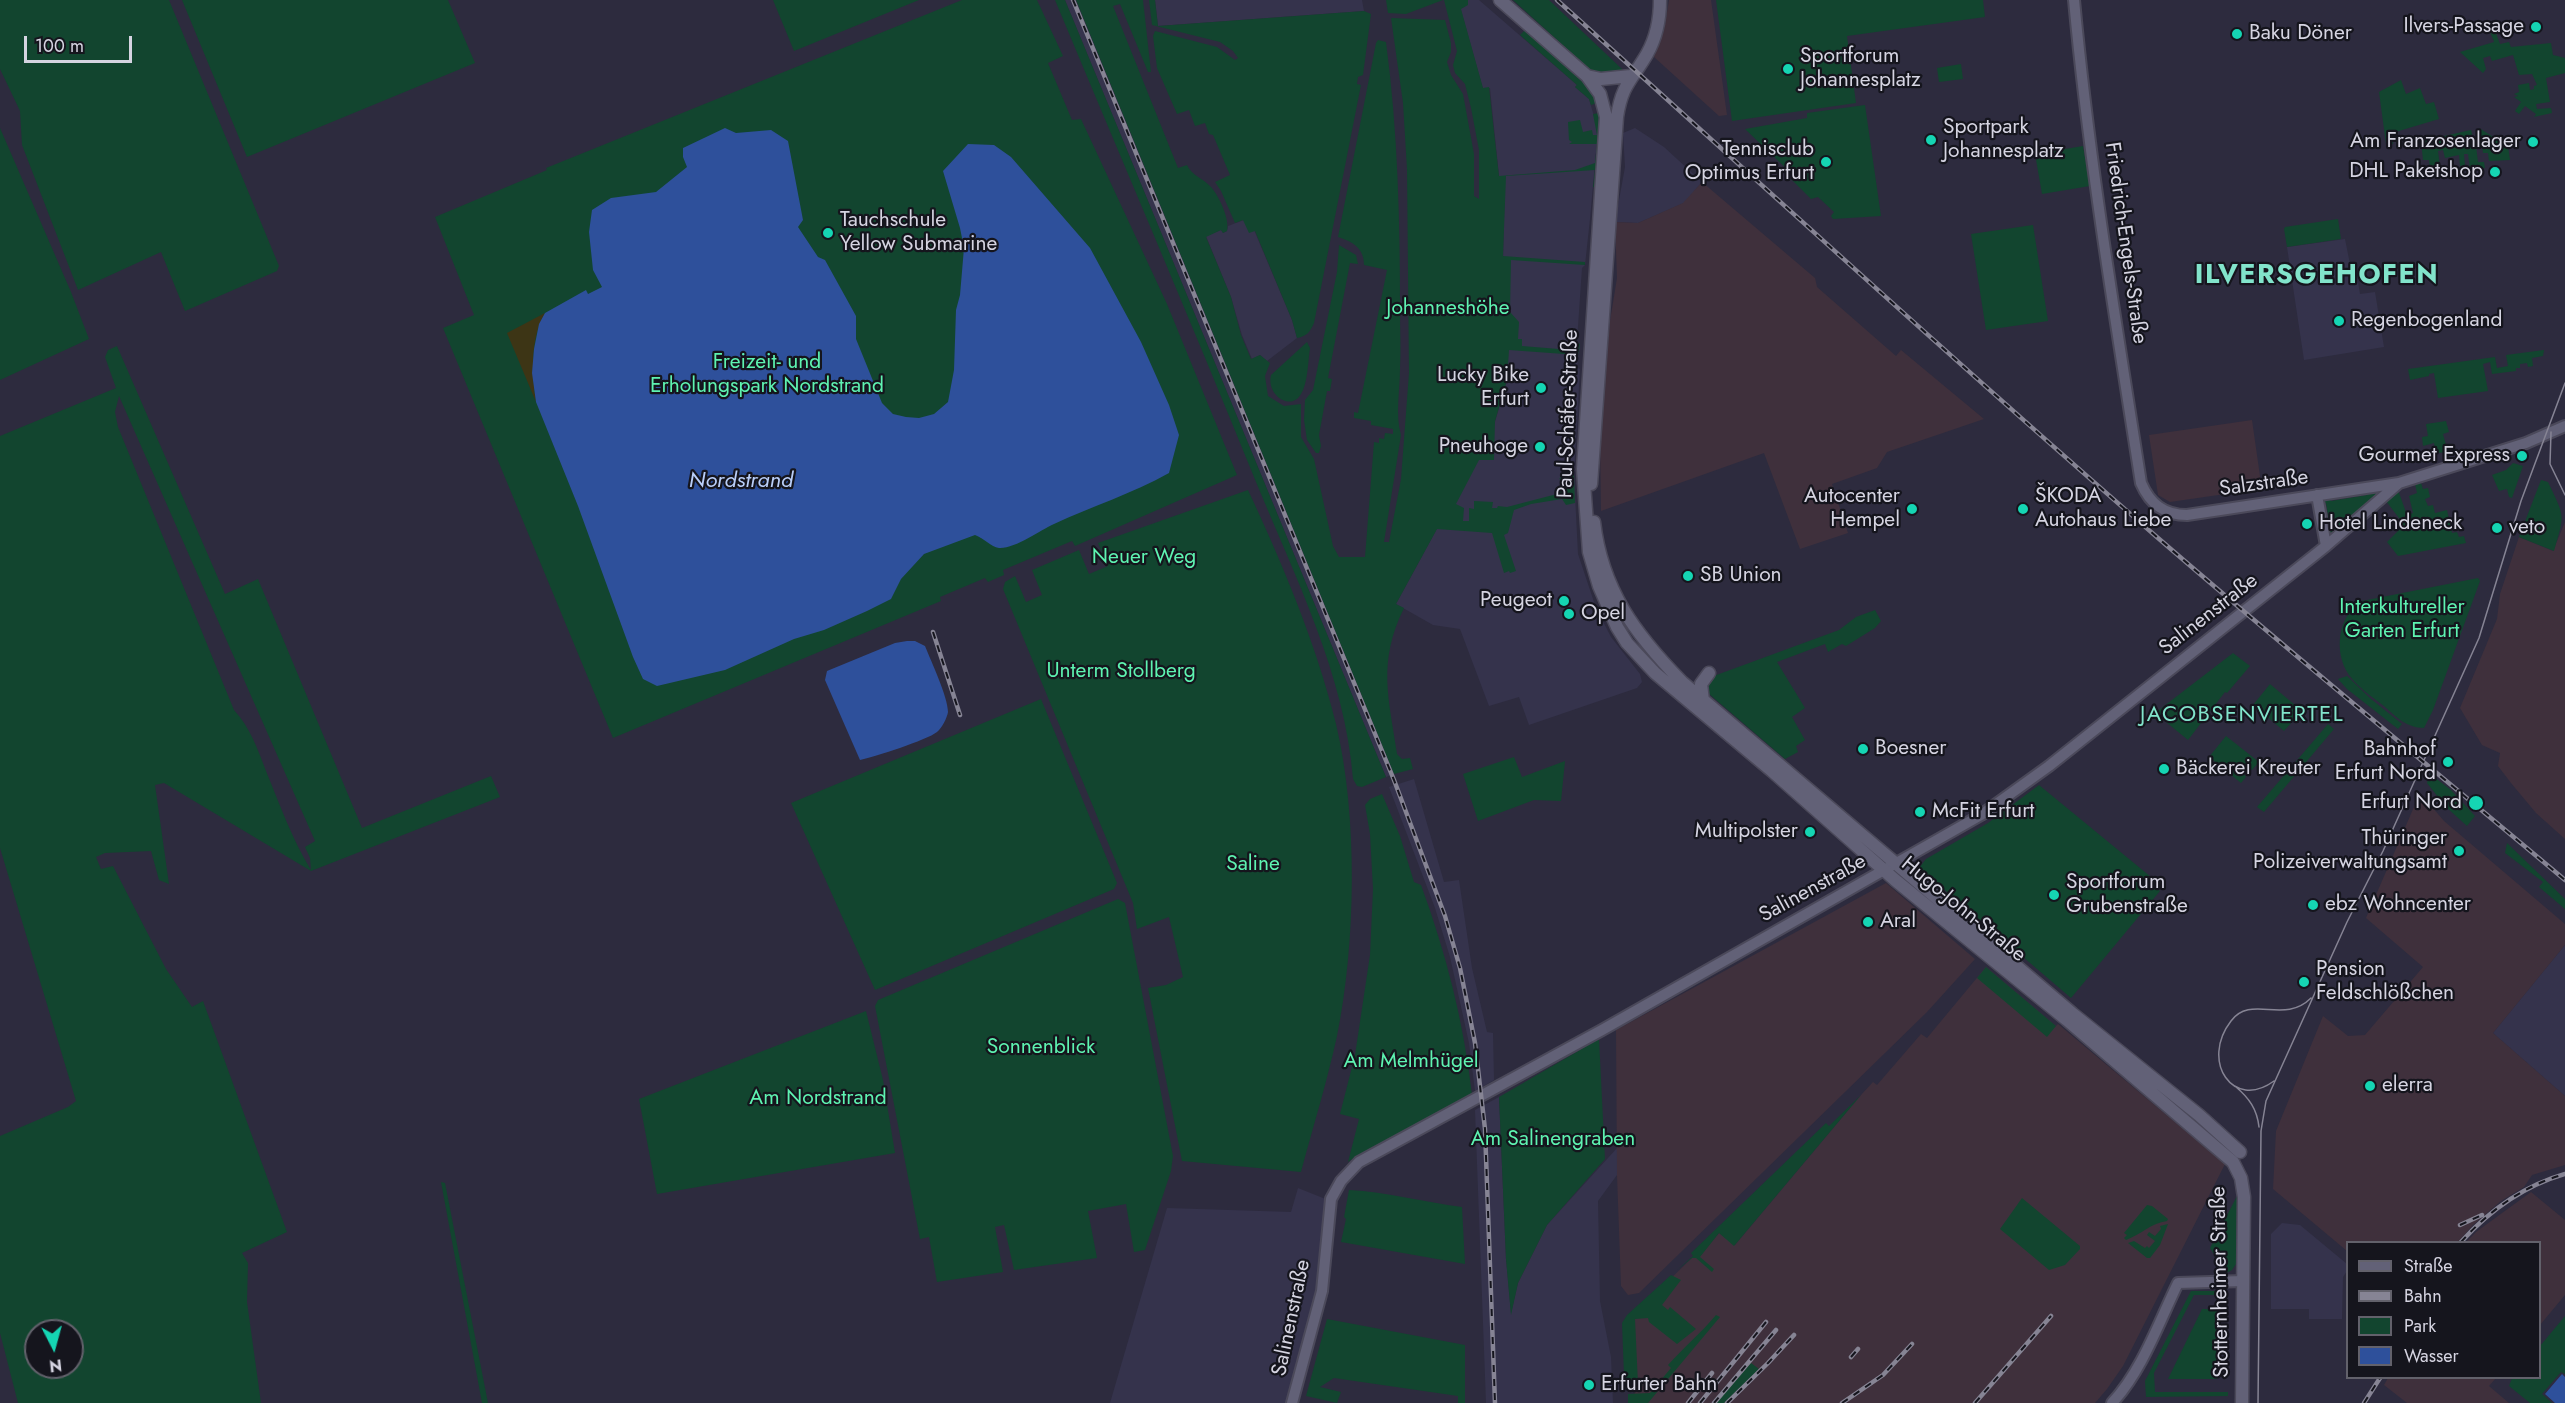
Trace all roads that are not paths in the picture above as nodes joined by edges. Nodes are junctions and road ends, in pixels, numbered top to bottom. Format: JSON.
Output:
{"nodes":[{"id":1,"x":1500,"y":0,"type":"edge"},
{"id":2,"x":1660,"y":0,"type":"edge"},
{"id":3,"x":2073,"y":0,"type":"edge"},
{"id":4,"x":1587,"y":76,"type":"junction"},
{"id":5,"x":1631,"y":76,"type":"junction"},
{"id":6,"x":1612,"y":117,"type":"junction"},
{"id":7,"x":2565,"y":426,"type":"edge"},
{"id":8,"x":2399,"y":483,"type":"junction"},
{"id":9,"x":2145,"y":491,"type":"joint"},
{"id":10,"x":2317,"y":495,"type":"junction"},
{"id":11,"x":2326,"y":546,"type":"junction"},
{"id":12,"x":1709,"y":673,"type":"dead end"},
{"id":13,"x":1682,"y":682,"type":"joint"},
{"id":14,"x":1670,"y":687,"type":"joint"},
{"id":15,"x":1703,"y":700,"type":"junction"},
{"id":16,"x":1897,"y":864,"type":"junction"},
{"id":17,"x":1885,"y":871,"type":"junction"},
{"id":18,"x":2236,"y":1157,"type":"junction"},
{"id":19,"x":2243,"y":1281,"type":"junction"},
{"id":20,"x":1292,"y":1403,"type":"edge"},
{"id":21,"x":2112,"y":1403,"type":"edge"},
{"id":22,"x":2242,"y":1403,"type":"edge"}],
"edges":[{"from":1,"to":4,"type":"main road"},
{"from":2,"to":5,"type":"main road"},
{"from":3,"to":9,"type":"street","name":"Friedrich-Engels-Straße"},
{"from":4,"to":5,"type":"main road"},
{"from":4,"to":6,"type":"main road"},
{"from":5,"to":6,"type":"main road"},
{"from":6,"to":13,"type":"main road","name":"Paul-Schäfer-Straße"},
{"from":6,"to":14,"type":"main road","name":"Paul-Schäfer-Straße"},
{"from":7,"to":8,"type":"street","name":"Salinenstraße"},
{"from":8,"to":10,"type":"street","name":"Salzstraße"},
{"from":8,"to":11,"type":"street","name":"Salinenstraße"},
{"from":9,"to":10,"type":"street","name":"Salzstraße"},
{"from":10,"to":11,"type":"street"},
{"from":11,"to":16,"type":"street","name":"Salinenstraße"},
{"from":12,"to":15,"type":"main road"},
{"from":13,"to":15,"type":"main road","name":"Hugo-John-Straße"},
{"from":14,"to":17,"type":"main road","name":"Hugo-John-Straße"},
{"from":15,"to":16,"type":"main road","name":"Hugo-John-Straße"},
{"from":16,"to":17,"type":"street","name":"Salinenstraße"},
{"from":16,"to":18,"type":"main road","name":"Hugo-John-Straße"},
{"from":17,"to":18,"type":"main road","name":"Hugo-John-Straße"},
{"from":17,"to":20,"type":"street","name":"Salinenstraße"},
{"from":18,"to":19,"type":"main road","name":"Stotternheimer Straße"},
{"from":19,"to":21,"type":"street"},
{"from":19,"to":22,"type":"main road","name":"Stotternheimer Straße"}]}
